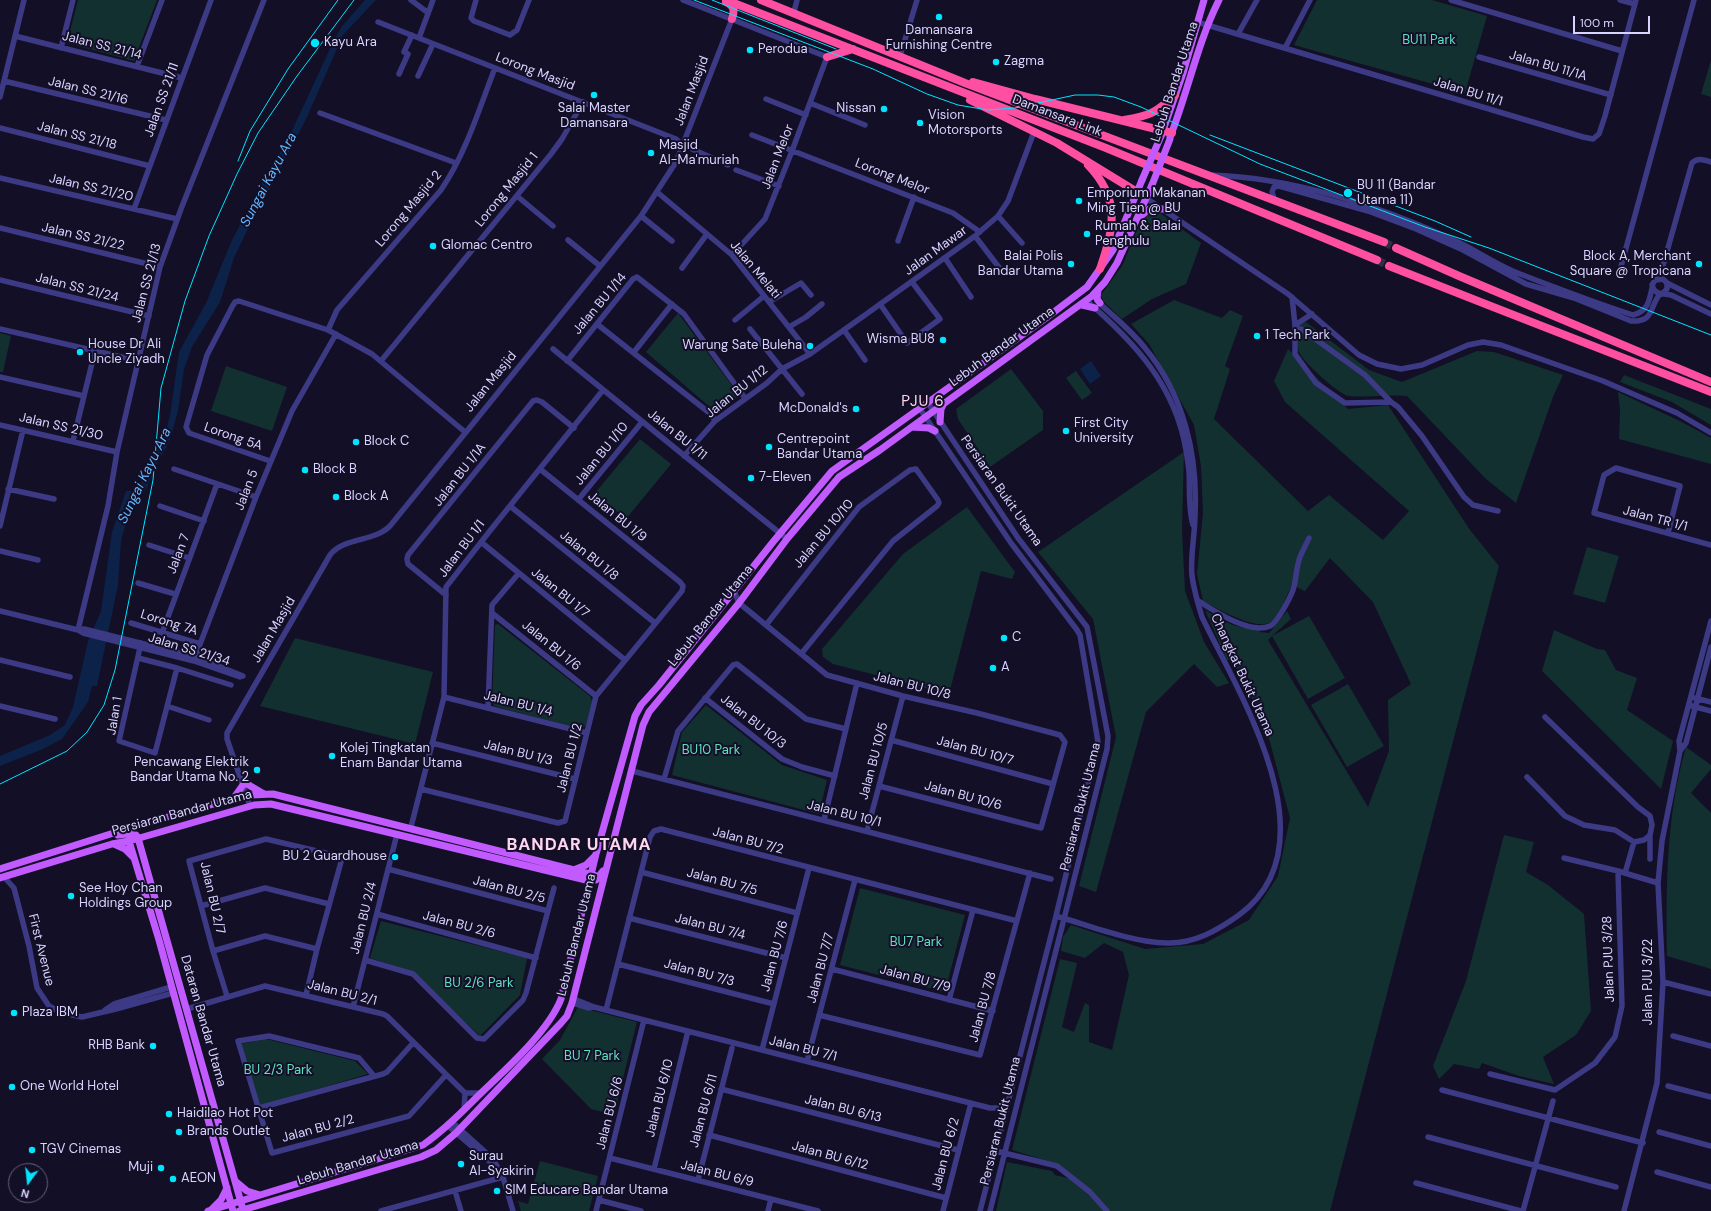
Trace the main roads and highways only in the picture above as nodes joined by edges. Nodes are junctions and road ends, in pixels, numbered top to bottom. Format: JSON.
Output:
{"nodes":[{"id":1,"x":722,"y":0,"type":"edge"},
{"id":2,"x":726,"y":0,"type":"edge"},
{"id":3,"x":761,"y":0,"type":"edge"},
{"id":4,"x":1204,"y":0,"type":"edge"},
{"id":5,"x":1219,"y":0,"type":"edge"},
{"id":6,"x":732,"y":19,"type":"road end"},
{"id":7,"x":853,"y":49,"type":"junction"},
{"id":8,"x":827,"y":57,"type":"road end"},
{"id":9,"x":965,"y":83,"type":"junction"},
{"id":10,"x":948,"y":86,"type":"junction"},
{"id":11,"x":1175,"y":95,"type":"junction"},
{"id":12,"x":1120,"y":120,"type":"junction"},
{"id":13,"x":1162,"y":133,"type":"junction"},
{"id":14,"x":1171,"y":136,"type":"junction"},
{"id":15,"x":1079,"y":156,"type":"junction"},
{"id":16,"x":1137,"y":192,"type":"junction"},
{"id":17,"x":1163,"y":208,"type":"road end"},
{"id":18,"x":1138,"y":218,"type":"junction"},
{"id":19,"x":1384,"y":242,"type":"tunnel mouth"},
{"id":20,"x":1396,"y":248,"type":"tunnel mouth"},
{"id":21,"x":1377,"y":260,"type":"tunnel mouth"},
{"id":22,"x":1389,"y":266,"type":"tunnel mouth"},
{"id":23,"x":1100,"y":269,"type":"junction"},
{"id":24,"x":1098,"y":289,"type":"junction"},
{"id":25,"x":1083,"y":291,"type":"junction"},
{"id":26,"x":1087,"y":301,"type":"junction"},
{"id":27,"x":1711,"y":382,"type":"edge"},
{"id":28,"x":1711,"y":392,"type":"edge"},
{"id":29,"x":944,"y":403,"type":"junction"},
{"id":30,"x":940,"y":422,"type":"road end"},
{"id":31,"x":912,"y":426,"type":"junction"},
{"id":32,"x":935,"y":431,"type":"road end"},
{"id":33,"x":265,"y":794,"type":"junction"},
{"id":34,"x":233,"y":799,"type":"junction"},
{"id":35,"x":179,"y":814,"type":"junction"},
{"id":36,"x":150,"y":834,"type":"junction"},
{"id":37,"x":133,"y":838,"type":"junction"},
{"id":38,"x":89,"y":841,"type":"junction"},
{"id":39,"x":112,"y":844,"type":"junction"},
{"id":40,"x":141,"y":850,"type":"junction"},
{"id":41,"x":596,"y":854,"type":"junction"},
{"id":42,"x":134,"y":859,"type":"junction"},
{"id":43,"x":607,"y":862,"type":"junction"},
{"id":44,"x":0,"y":869,"type":"edge"},
{"id":45,"x":148,"y":872,"type":"junction"},
{"id":46,"x":575,"y":873,"type":"junction"},
{"id":47,"x":592,"y":873,"type":"junction"},
{"id":48,"x":2,"y":878,"type":"edge"},
{"id":49,"x":597,"y":879,"type":"junction"},
{"id":50,"x":590,"y":881,"type":"junction"},
{"id":51,"x":599,"y":893,"type":"junction"},
{"id":52,"x":586,"y":897,"type":"junction"},
{"id":53,"x":172,"y":990,"type":"junction"},
{"id":54,"x":573,"y":1001,"type":"junction"},
{"id":55,"x":554,"y":1015,"type":"junction"},
{"id":56,"x":235,"y":1181,"type":"junction"},
{"id":57,"x":227,"y":1188,"type":"junction"},
{"id":58,"x":262,"y":1195,"type":"junction"},
{"id":59,"x":241,"y":1201,"type":"junction"},
{"id":60,"x":232,"y":1208,"type":"edge"},
{"id":61,"x":256,"y":1208,"type":"edge"},
{"id":62,"x":209,"y":1211,"type":"edge"},
{"id":63,"x":242,"y":1211,"type":"edge"}],
"edges":[{"from":1,"to":6,"type":"highway"},
{"from":2,"to":7,"type":"highway","name":"Damansara Link"},
{"from":3,"to":9,"type":"highway","name":"Damansara Link"},
{"from":4,"to":11,"type":"main road","name":"Lebuh Bandar Utama"},
{"from":5,"to":14,"type":"main road","name":"Lebuh Bandar Utama"},
{"from":7,"to":8,"type":"highway"},
{"from":7,"to":10,"type":"highway","name":"Damansara Link"},
{"from":9,"to":12,"type":"highway"},
{"from":9,"to":19,"type":"highway","name":"Damansara Link"},
{"from":10,"to":15,"type":"highway"},
{"from":10,"to":21,"type":"highway","name":"Damansara Link"},
{"from":11,"to":12,"type":"highway"},
{"from":11,"to":13,"type":"main road","name":"Lebuh Bandar Utama"},
{"from":12,"to":13,"type":"highway"},
{"from":13,"to":14,"type":"highway"},
{"from":13,"to":16,"type":"main road","name":"Lebuh Bandar Utama","bridge":true},
{"from":14,"to":18,"type":"main road","name":"Lebuh Bandar Utama","bridge":true},
{"from":15,"to":16,"type":"highway"},
{"from":15,"to":23,"type":"highway"},
{"from":16,"to":23,"type":"main road","name":"Lebuh Bandar Utama"},
{"from":17,"to":18,"type":"main road"},
{"from":18,"to":24,"type":"main road","name":"Lebuh Bandar Utama"},
{"from":20,"to":27,"type":"highway"},
{"from":22,"to":28,"type":"highway"},
{"from":23,"to":25,"type":"main road","name":"Lebuh Bandar Utama"},
{"from":24,"to":26,"type":"main road","name":"Lebuh Bandar Utama"},
{"from":24,"to":26,"type":"main road"},
{"from":25,"to":26,"type":"main road"},
{"from":25,"to":41,"type":"main road","name":"Lebuh Bandar Utama"},
{"from":26,"to":29,"type":"main road","name":"Lebuh Bandar Utama"},
{"from":29,"to":30,"type":"main road"},
{"from":29,"to":31,"type":"main road","name":"Lebuh Bandar Utama"},
{"from":31,"to":32,"type":"main road"},
{"from":31,"to":43,"type":"main road","name":"Lebuh Bandar Utama"},
{"from":33,"to":34,"type":"main road","name":"Persiaran Bandar Utama"},
{"from":33,"to":34,"type":"main road"},
{"from":33,"to":46,"type":"main road","name":"Persiaran Bandar Utama"},
{"from":34,"to":35,"type":"main road","name":"Persiaran Bandar Utama"},
{"from":35,"to":37,"type":"main road"},
{"from":35,"to":38,"type":"main road","name":"Persiaran Bandar Utama"},
{"from":36,"to":37,"type":"main road","name":"Persiaran Bandar Utama"},
{"from":36,"to":40,"type":"main road"},
{"from":36,"to":46,"type":"main road","name":"Persiaran Bandar Utama"},
{"from":37,"to":38,"type":"main road"},
{"from":37,"to":39,"type":"main road","name":"Persiaran Bandar Utama"},
{"from":37,"to":40,"type":"main road","name":"Dataran Bandar Utama"},
{"from":37,"to":42,"type":"main road","name":"Dataran Bandar Utama"},
{"from":38,"to":44,"type":"main road","name":"Persiaran Bandar Utama"},
{"from":39,"to":42,"type":"main road"},
{"from":39,"to":48,"type":"main road","name":"Persiaran Bandar Utama"},
{"from":40,"to":45,"type":"main road","name":"Dataran Bandar Utama"},
{"from":41,"to":46,"type":"main road"},
{"from":41,"to":47,"type":"main road","name":"Lebuh Bandar Utama"},
{"from":42,"to":53,"type":"main road","name":"Dataran Bandar Utama"},
{"from":43,"to":49,"type":"main road"},
{"from":43,"to":51,"type":"main road","name":"Lebuh Bandar Utama"},
{"from":45,"to":53,"type":"main road"},
{"from":45,"to":56,"type":"main road","name":"Dataran Bandar Utama"},
{"from":46,"to":47,"type":"main road","name":"Persiaran Bandar Utama"},
{"from":46,"to":50,"type":"main road","name":"Persiaran Bandar Utama"},
{"from":46,"to":52,"type":"main road"},
{"from":47,"to":49,"type":"main road"},
{"from":47,"to":50,"type":"main road","name":"Lebuh Bandar Utama"},
{"from":49,"to":50,"type":"main road"},
{"from":49,"to":51,"type":"main road"},
{"from":50,"to":52,"type":"main road","name":"Lebuh Bandar Utama"},
{"from":51,"to":54,"type":"main road","name":"Lebuh Bandar Utama"},
{"from":52,"to":55,"type":"main road","name":"Lebuh Bandar Utama"},
{"from":53,"to":57,"type":"main road","name":"Dataran Bandar Utama"},
{"from":54,"to":55,"type":"main road"},
{"from":54,"to":61,"type":"main road","name":"Lebuh Bandar Utama"},
{"from":55,"to":58,"type":"main road","name":"Lebuh Bandar Utama"},
{"from":56,"to":58,"type":"main road"},
{"from":56,"to":59,"type":"main road","name":"Dataran Bandar Utama"},
{"from":57,"to":60,"type":"main road","name":"Dataran Bandar Utama"},
{"from":57,"to":62,"type":"main road"},
{"from":58,"to":59,"type":"main road","name":"Lebuh Bandar Utama"},
{"from":59,"to":60,"type":"main road","name":"Lebuh Bandar Utama"},
{"from":59,"to":63,"type":"main road","name":"Dataran Bandar Utama"},
{"from":60,"to":62,"type":"main road","name":"Lebuh Bandar Utama"},
{"from":61,"to":63,"type":"main road","name":"Lebuh Bandar Utama"}]}
